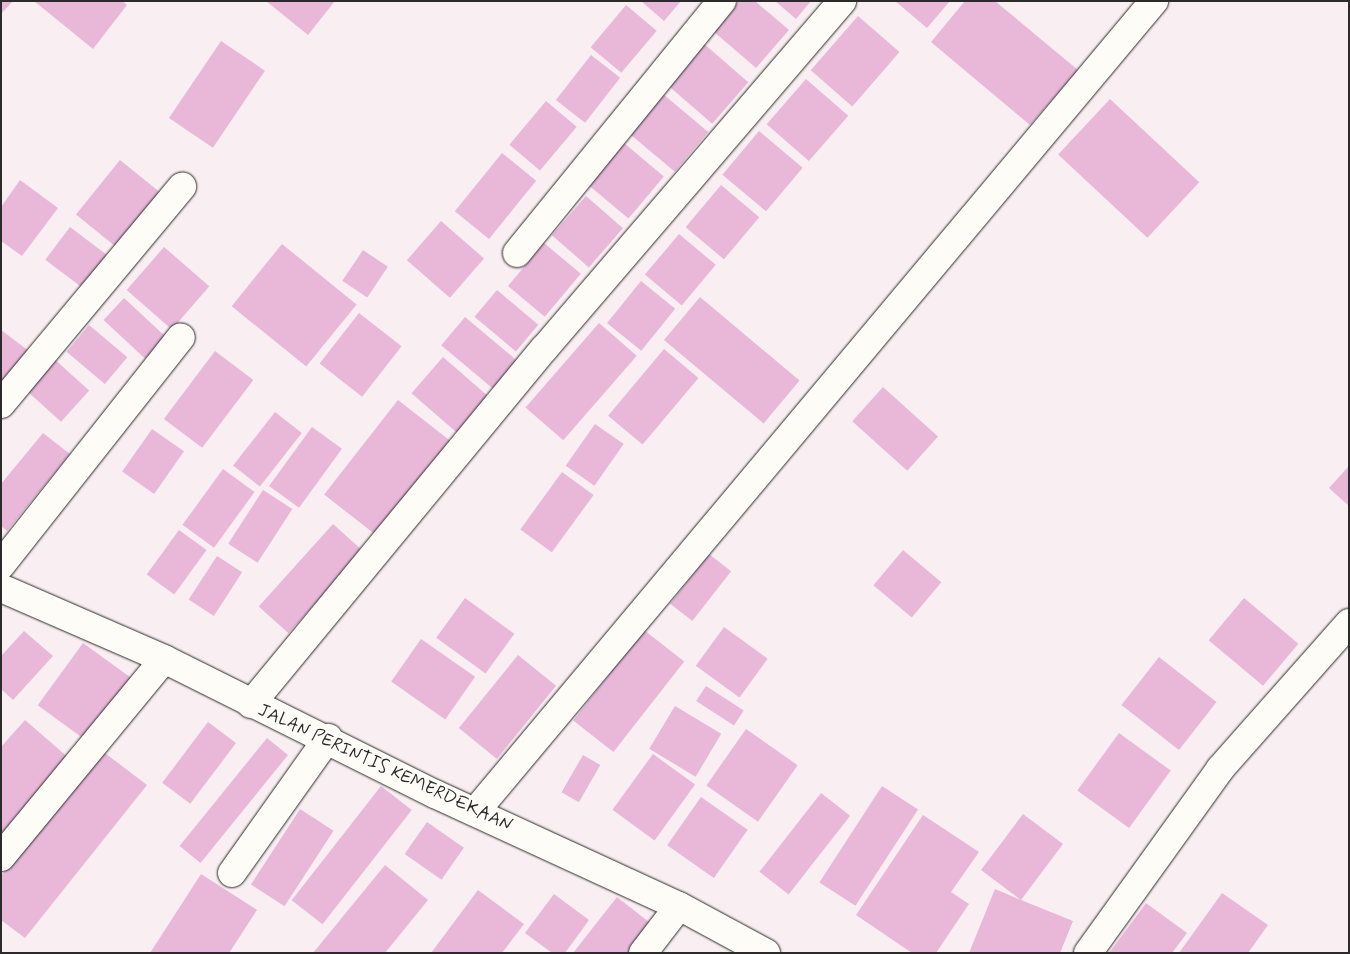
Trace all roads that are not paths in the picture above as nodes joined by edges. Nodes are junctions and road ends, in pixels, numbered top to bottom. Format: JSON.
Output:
{"nodes":[{"id":1,"x":722,"y":1,"type":"edge"},
{"id":2,"x":842,"y":1,"type":"edge"},
{"id":3,"x":1154,"y":1,"type":"edge"},
{"id":4,"x":182,"y":187,"type":"dead end"},
{"id":5,"x":517,"y":253,"type":"dead end"},
{"id":6,"x":181,"y":337,"type":"dead end"},
{"id":7,"x":1,"y":404,"type":"edge"},
{"id":8,"x":1,"y":565,"type":"edge"},
{"id":9,"x":1,"y":588,"type":"edge"},
{"id":10,"x":1349,"y":623,"type":"edge"},
{"id":11,"x":164,"y":658,"type":"junction"},
{"id":12,"x":251,"y":704,"type":"junction"},
{"id":13,"x":328,"y":738,"type":"junction"},
{"id":14,"x":475,"y":812,"type":"junction"},
{"id":15,"x":1,"y":857,"type":"edge"},
{"id":16,"x":232,"y":873,"type":"dead end"},
{"id":17,"x":680,"y":906,"type":"junction"},
{"id":18,"x":643,"y":953,"type":"edge"},
{"id":19,"x":766,"y":953,"type":"edge"},
{"id":20,"x":1088,"y":953,"type":"edge"}],
"edges":[{"from":1,"to":5,"type":"street"},
{"from":2,"to":12,"type":"street"},
{"from":3,"to":14,"type":"street"},
{"from":4,"to":7,"type":"street"},
{"from":6,"to":8,"type":"street"},
{"from":9,"to":11,"type":"street","name":"JALAN PERINTIS KEMERDEKAAN"},
{"from":10,"to":20,"type":"street"},
{"from":11,"to":12,"type":"street","name":"JALAN PERINTIS KEMERDEKAAN"},
{"from":11,"to":15,"type":"street"},
{"from":12,"to":13,"type":"street","name":"JALAN PERINTIS KEMERDEKAAN"},
{"from":13,"to":14,"type":"street","name":"JALAN PERINTIS KEMERDEKAAN"},
{"from":13,"to":16,"type":"street"},
{"from":14,"to":17,"type":"street","name":"JALAN PERINTIS KEMERDEKAAN"},
{"from":17,"to":18,"type":"street"},
{"from":17,"to":19,"type":"street","name":"JALAN PERINTIS KEMERDEKAAN"}]}
